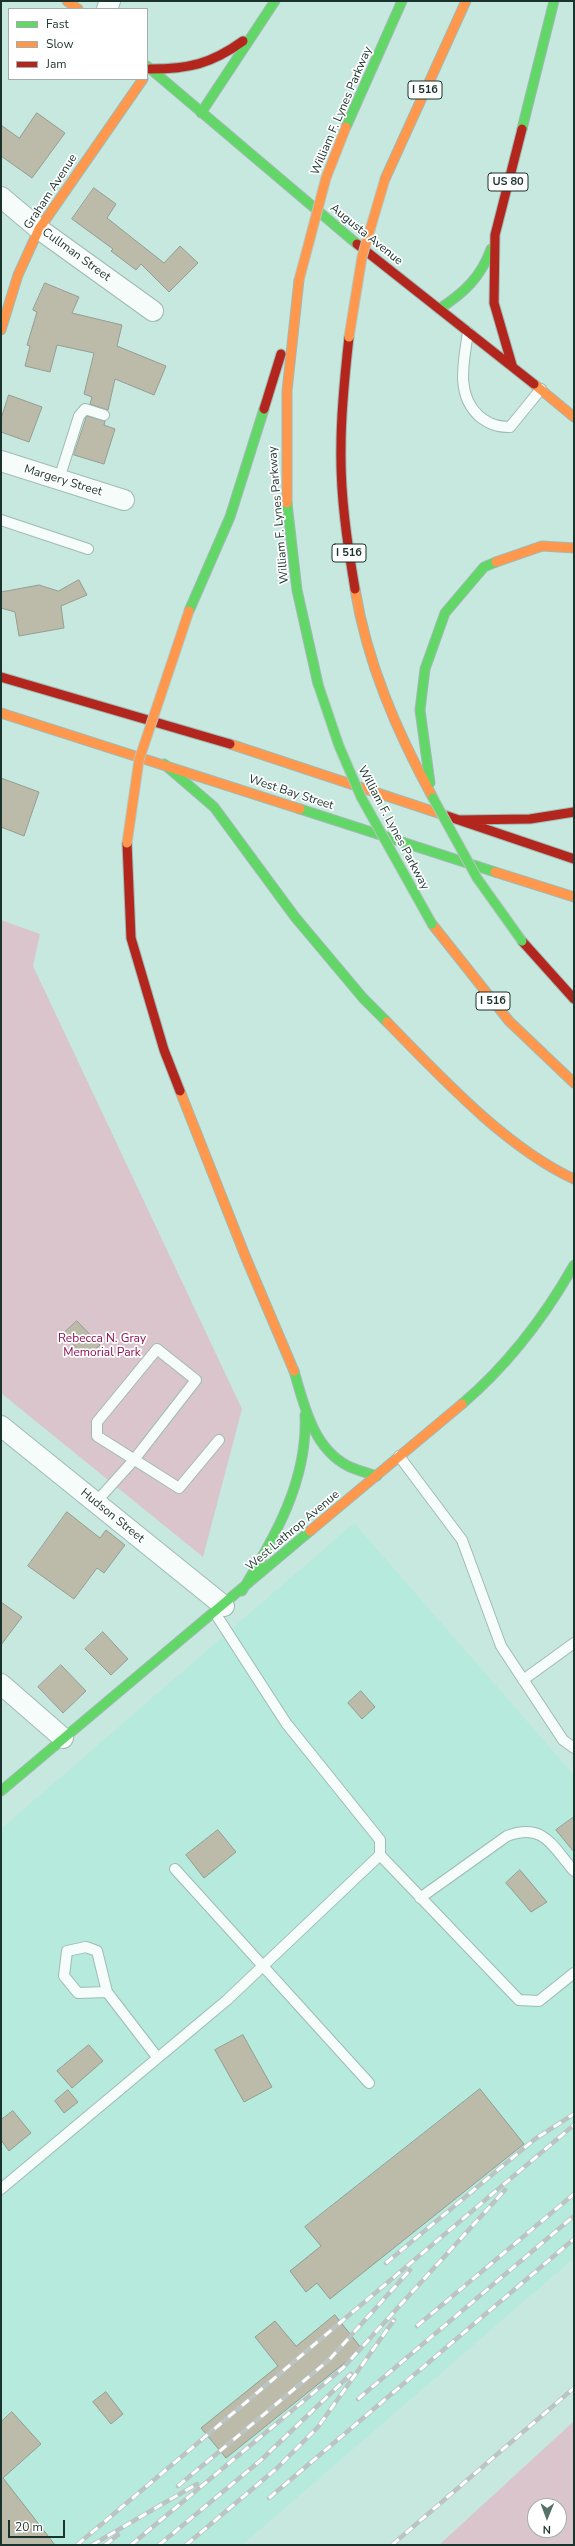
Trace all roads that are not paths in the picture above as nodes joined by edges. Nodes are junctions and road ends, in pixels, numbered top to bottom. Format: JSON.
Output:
{"nodes":[{"id":1,"x":67,"y":1,"type":"edge"},
{"id":2,"x":275,"y":1,"type":"edge"},
{"id":3,"x":402,"y":1,"type":"edge"},
{"id":4,"x":466,"y":1,"type":"edge"},
{"id":5,"x":554,"y":1,"type":"edge"},
{"id":6,"x":77,"y":8,"type":"edge"},
{"id":7,"x":254,"y":33,"type":"junction"},
{"id":8,"x":148,"y":70,"type":"edge"},
{"id":9,"x":142,"y":80,"type":"edge"},
{"id":10,"x":201,"y":113,"type":"junction"},
{"id":11,"x":1,"y":197,"type":"edge"},
{"id":12,"x":39,"y":229,"type":"junction"},
{"id":13,"x":496,"y":235,"type":"junction"},
{"id":14,"x":439,"y":309,"type":"junction"},
{"id":15,"x":153,"y":311,"type":"dead end"},
{"id":16,"x":292,"y":323,"type":"junction"},
{"id":17,"x":1,"y":330,"type":"edge"},
{"id":18,"x":468,"y":332,"type":"junction"},
{"id":19,"x":512,"y":365,"type":"junction"},
{"id":20,"x":541,"y":389,"type":"junction"},
{"id":21,"x":104,"y":415,"type":"dead end"},
{"id":22,"x":574,"y":417,"type":"edge"},
{"id":23,"x":1,"y":461,"type":"edge"},
{"id":24,"x":59,"y":479,"type":"junction"},
{"id":25,"x":124,"y":500,"type":"dead end"},
{"id":26,"x":1,"y":520,"type":"edge"},
{"id":27,"x":574,"y":548,"type":"edge"},
{"id":28,"x":88,"y":549,"type":"dead end"},
{"id":29,"x":1,"y":677,"type":"edge"},
{"id":30,"x":1,"y":713,"type":"edge"},
{"id":31,"x":164,"y":764,"type":"junction"},
{"id":32,"x":433,"y":798,"type":"junction"},
{"id":33,"x":574,"y":812,"type":"edge"},
{"id":34,"x":459,"y":820,"type":"junction"},
{"id":35,"x":574,"y":859,"type":"edge"},
{"id":36,"x":574,"y":897,"type":"edge"},
{"id":37,"x":574,"y":999,"type":"edge"},
{"id":38,"x":574,"y":1083,"type":"edge"},
{"id":39,"x":574,"y":1180,"type":"edge"},
{"id":40,"x":574,"y":1265,"type":"edge"},
{"id":41,"x":303,"y":1402,"type":"junction"},
{"id":42,"x":1,"y":1426,"type":"edge"},
{"id":43,"x":219,"y":1440,"type":"dead end"},
{"id":44,"x":399,"y":1456,"type":"junction"},
{"id":45,"x":133,"y":1461,"type":"junction"},
{"id":46,"x":377,"y":1476,"type":"junction"},
{"id":47,"x":96,"y":1502,"type":"junction"},
{"id":48,"x":242,"y":1590,"type":"junction"},
{"id":49,"x":220,"y":1609,"type":"junction"},
{"id":50,"x":574,"y":1644,"type":"edge"},
{"id":51,"x":523,"y":1680,"type":"junction"},
{"id":52,"x":1,"y":1684,"type":"edge"},
{"id":53,"x":63,"y":1738,"type":"junction"},
{"id":54,"x":574,"y":1748,"type":"edge"},
{"id":55,"x":1,"y":1791,"type":"edge"},
{"id":56,"x":380,"y":1855,"type":"junction"},
{"id":57,"x":175,"y":1869,"type":"dead end"},
{"id":58,"x":574,"y":1871,"type":"edge"},
{"id":59,"x":420,"y":1898,"type":"junction"},
{"id":60,"x":264,"y":1966,"type":"junction"},
{"id":61,"x":574,"y":1973,"type":"edge"},
{"id":62,"x":107,"y":1992,"type":"junction"},
{"id":63,"x":157,"y":2057,"type":"junction"},
{"id":64,"x":369,"y":2083,"type":"dead end"},
{"id":65,"x":1,"y":2189,"type":"edge"}],
"edges":[{"from":1,"to":6,"type":"main road"},
{"from":2,"to":7,"type":"main road"},
{"from":3,"to":16,"type":"main road","name":"William F. Lynes Parkway","number":"I 516","bridge":true},
{"from":4,"to":32,"type":"main road","number":"I 516","bridge":true},
{"from":5,"to":13,"type":"main road","number":"US 80"},
{"from":7,"to":8,"type":"main road"},
{"from":7,"to":10,"type":"main road"},
{"from":8,"to":10,"type":"main road","name":"Augusta Avenue"},
{"from":9,"to":12,"type":"main road","name":"Graham Avenue"},
{"from":10,"to":14,"type":"main road","name":"Augusta Avenue"},
{"from":11,"to":12,"type":"street","name":"Cullman Street"},
{"from":12,"to":15,"type":"street","name":"Cullman Street"},
{"from":12,"to":17,"type":"main road","name":"Graham Avenue"},
{"from":13,"to":14,"type":"main road"},
{"from":13,"to":19,"type":"main road","number":"US 80"},
{"from":14,"to":18,"type":"main road","name":"Augusta Avenue"},
{"from":16,"to":38,"type":"main road","name":"William F. Lynes Parkway","number":"I 516","bridge":true},
{"from":16,"to":41,"type":"main road","bridge":true},
{"from":18,"to":19,"type":"main road","name":"Augusta Avenue"},
{"from":18,"to":20,"type":"lane"},
{"from":19,"to":20,"type":"main road","name":"Augusta Avenue"},
{"from":20,"to":22,"type":"main road","name":"Augusta Avenue"},
{"from":21,"to":24,"type":"lane"},
{"from":23,"to":24,"type":"street","name":"Margery Street"},
{"from":24,"to":25,"type":"street","name":"Margery Street"},
{"from":26,"to":28,"type":"lane"},
{"from":27,"to":32,"type":"main road"},
{"from":29,"to":34,"type":"main road"},
{"from":30,"to":31,"type":"main road","name":"West Bay Street"},
{"from":31,"to":36,"type":"main road","name":"West Bay Street"},
{"from":31,"to":39,"type":"main road"},
{"from":32,"to":37,"type":"main road","number":"I 516","bridge":true},
{"from":33,"to":34,"type":"main road"},
{"from":34,"to":35,"type":"main road"},
{"from":40,"to":44,"type":"main road","name":"West Lathrop Avenue"},
{"from":41,"to":46,"type":"main road"},
{"from":41,"to":48,"type":"main road"},
{"from":42,"to":47,"type":"street","name":"Hudson Street"},
{"from":43,"to":45,"type":"lane"},
{"from":44,"to":46,"type":"main road","name":"West Lathrop Avenue"},
{"from":44,"to":51,"type":"lane"},
{"from":45,"to":45,"type":"lane"},
{"from":45,"to":47,"type":"lane"},
{"from":46,"to":48,"type":"main road","name":"West Lathrop Avenue"},
{"from":47,"to":49,"type":"street","name":"Hudson Street"},
{"from":48,"to":49,"type":"main road","name":"West Lathrop Avenue"},
{"from":49,"to":53,"type":"main road","name":"West Lathrop Avenue"},
{"from":49,"to":56,"type":"lane"},
{"from":50,"to":51,"type":"lane"},
{"from":51,"to":54,"type":"lane"},
{"from":52,"to":53,"type":"street"},
{"from":53,"to":55,"type":"main road","name":"West Lathrop Avenue"},
{"from":56,"to":59,"type":"lane"},
{"from":56,"to":60,"type":"lane"},
{"from":57,"to":60,"type":"lane"},
{"from":58,"to":59,"type":"lane"},
{"from":59,"to":61,"type":"lane"},
{"from":60,"to":63,"type":"lane"},
{"from":60,"to":64,"type":"lane"},
{"from":62,"to":62,"type":"lane"},
{"from":62,"to":63,"type":"lane"},
{"from":63,"to":65,"type":"lane"}]}
